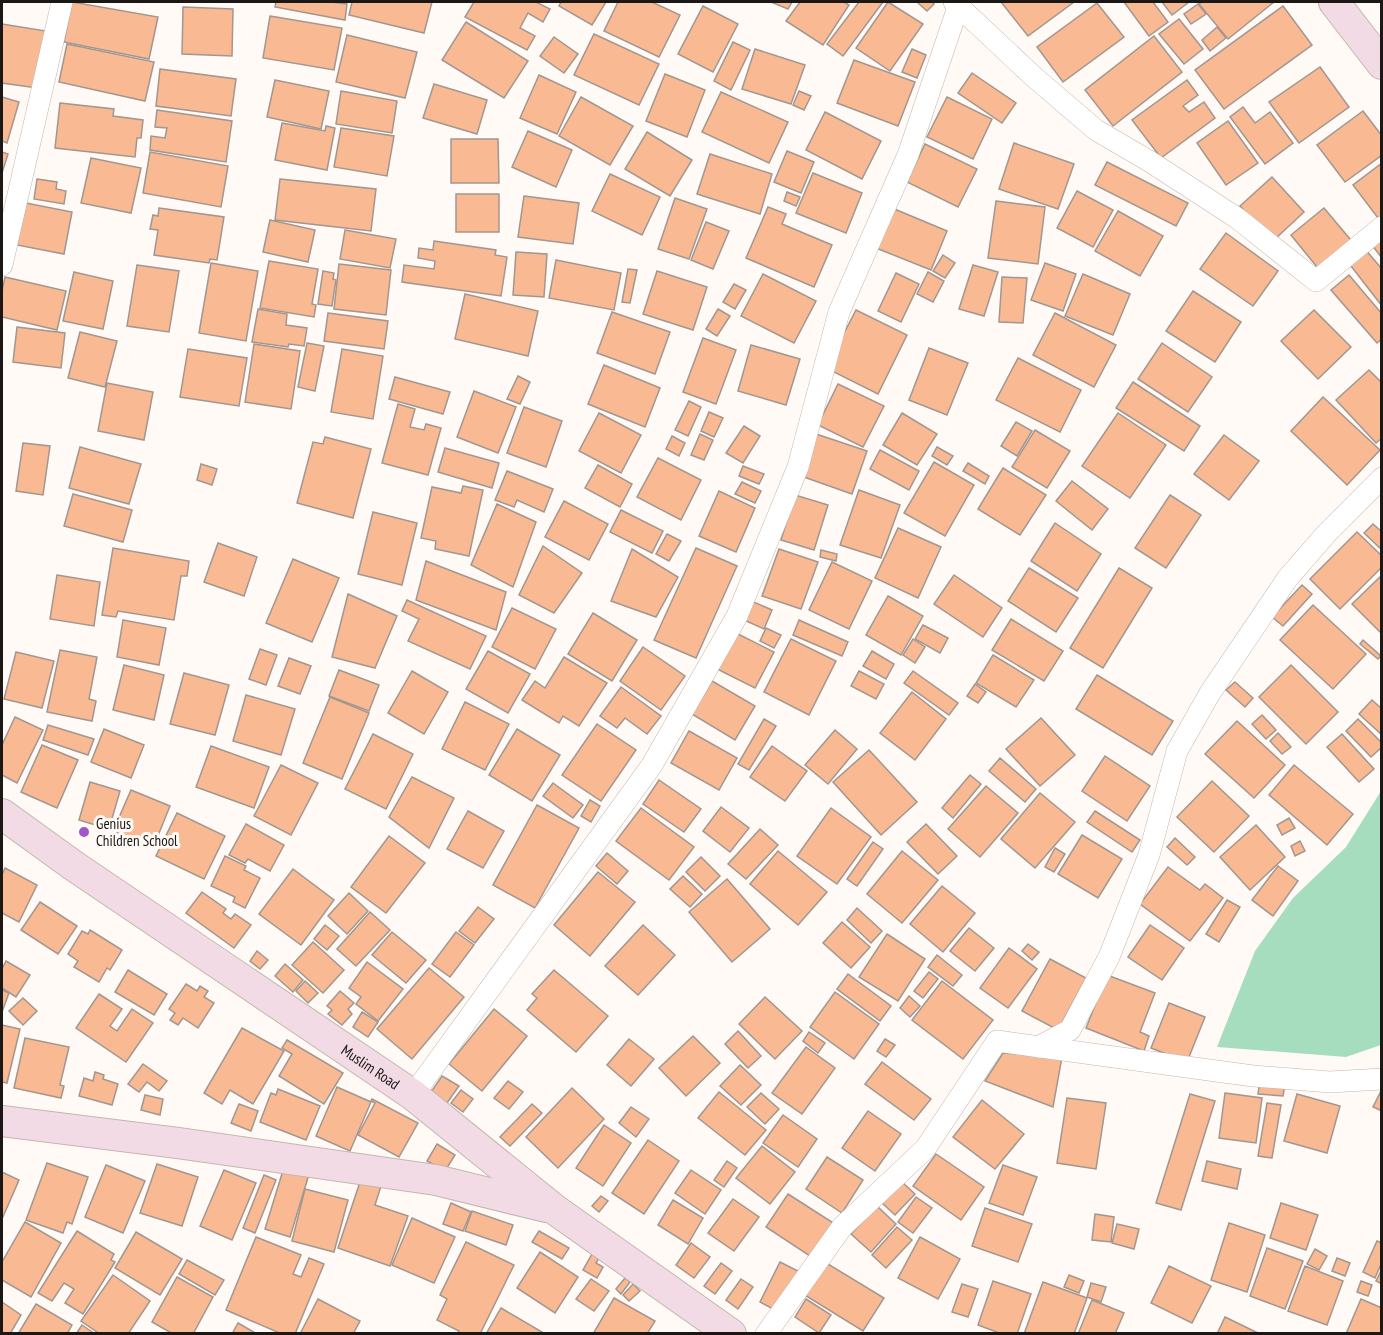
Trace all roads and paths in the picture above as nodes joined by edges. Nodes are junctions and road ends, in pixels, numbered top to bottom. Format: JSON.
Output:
{"nodes":[{"id":1,"x":62,"y":2,"type":"edge"},
{"id":2,"x":1334,"y":2,"type":"edge"},
{"id":3,"x":956,"y":4,"type":"edge"},
{"id":4,"x":1382,"y":64,"type":"edge"},
{"id":5,"x":1382,"y":227,"type":"edge"},
{"id":6,"x":2,"y":265,"type":"edge"},
{"id":7,"x":1382,"y":478,"type":"edge"},
{"id":8,"x":2,"y":814,"type":"edge"},
{"id":9,"x":1038,"y":1047,"type":"junction"},
{"id":10,"x":1382,"y":1079,"type":"edge"},
{"id":11,"x":413,"y":1095,"type":"junction"},
{"id":12,"x":2,"y":1121,"type":"edge"},
{"id":13,"x":554,"y":1209,"type":"junction"},
{"id":14,"x":731,"y":1334,"type":"edge"},
{"id":15,"x":765,"y":1334,"type":"edge"}],
"edges":[{"from":1,"to":6,"type":"street"},
{"from":2,"to":4,"type":"street"},
{"from":3,"to":5,"type":"street"},
{"from":3,"to":11,"type":"street"},
{"from":7,"to":9,"type":"street"},
{"from":8,"to":11,"type":"street","name":"Muslim Road"},
{"from":9,"to":10,"type":"street"},
{"from":9,"to":15,"type":"street"},
{"from":11,"to":13,"type":"street","name":"Muslim Road"},
{"from":12,"to":13,"type":"street"},
{"from":13,"to":14,"type":"street","name":"Muslim Road"}]}
